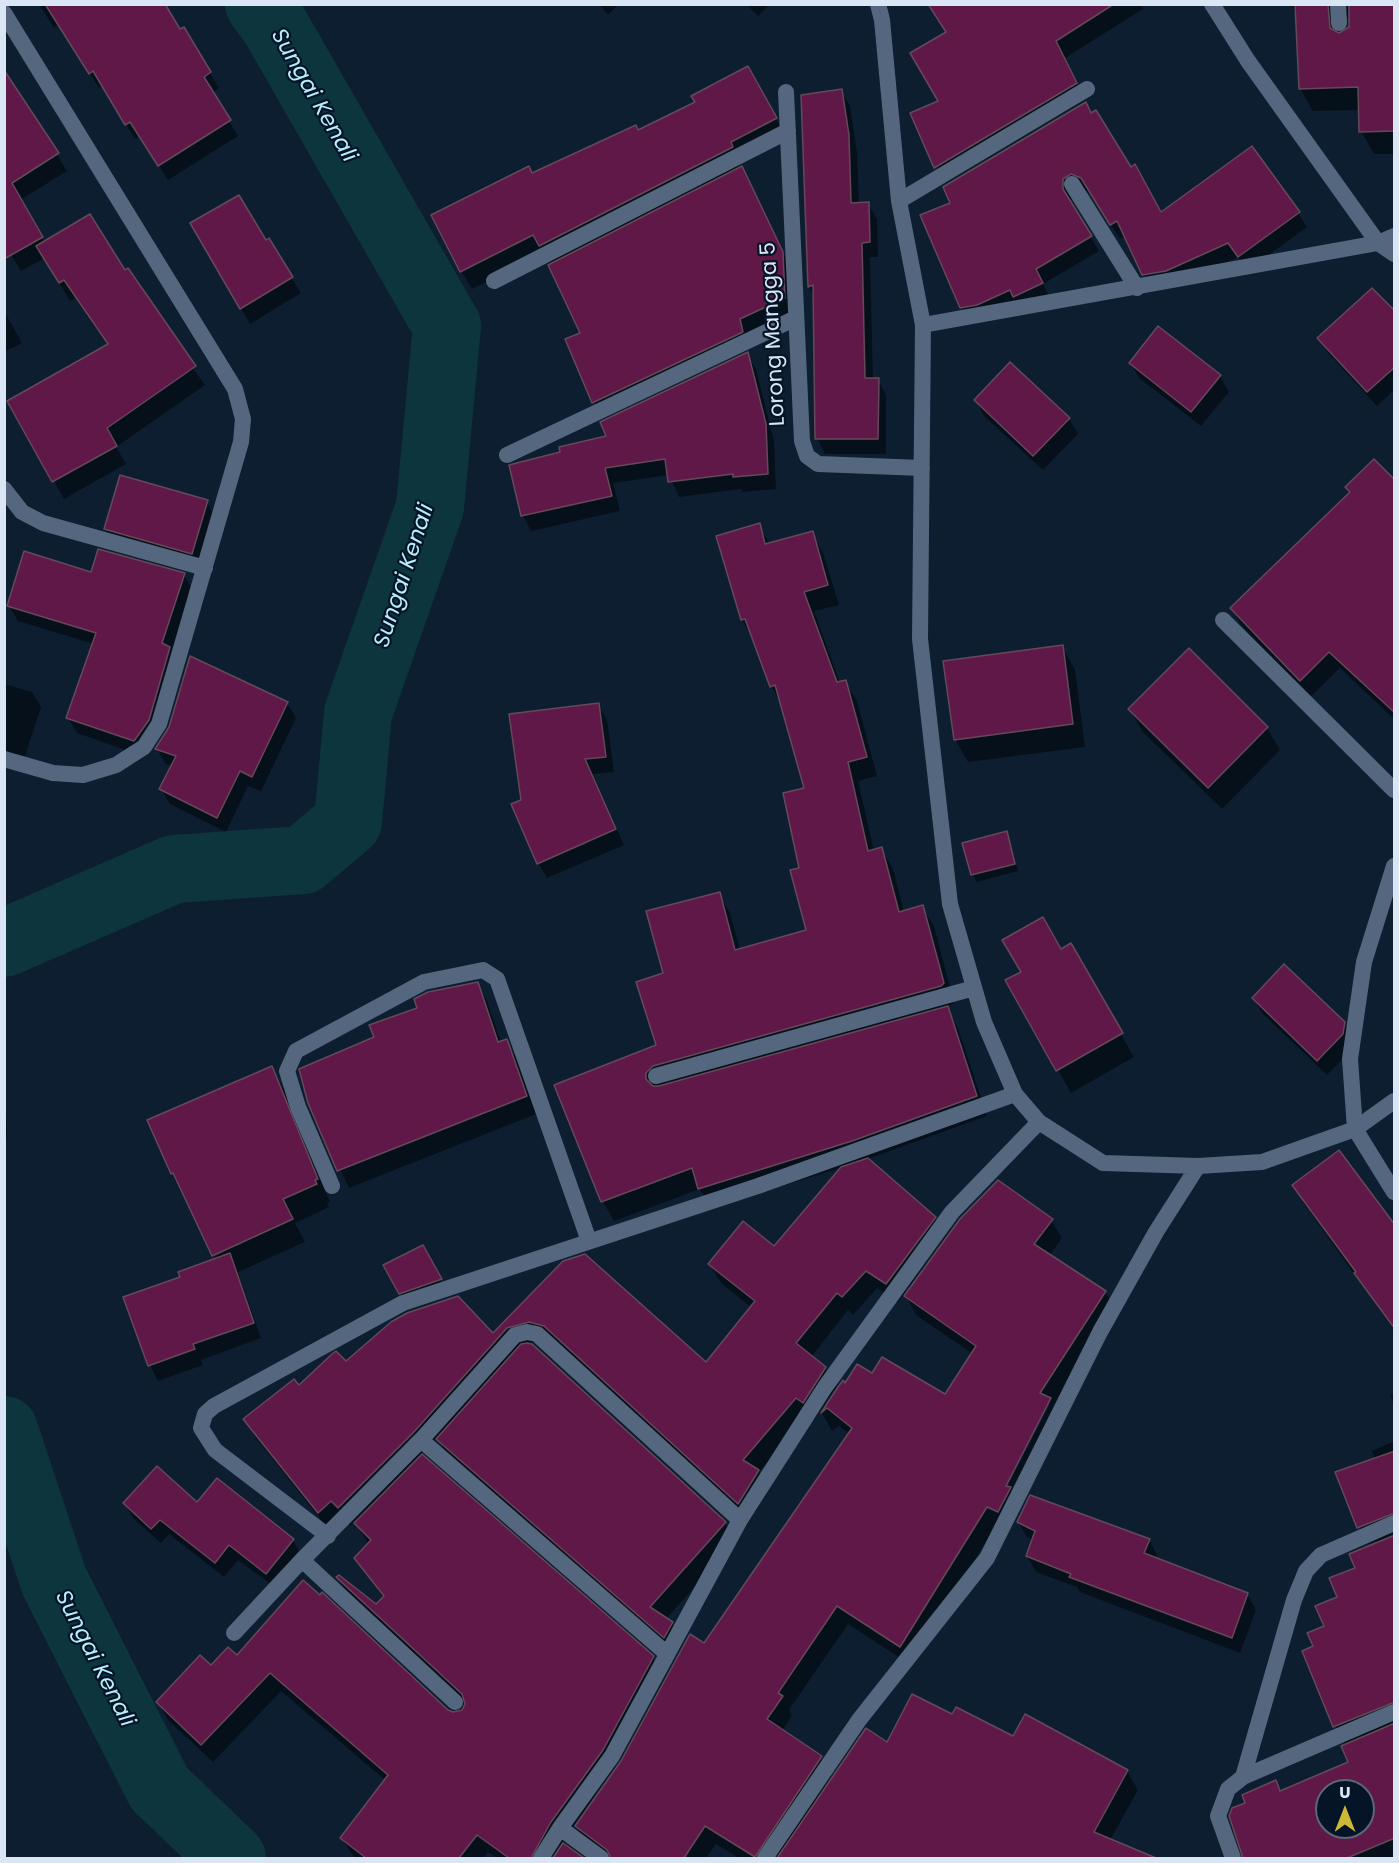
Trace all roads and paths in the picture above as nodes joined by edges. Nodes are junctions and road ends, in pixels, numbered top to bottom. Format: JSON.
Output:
{"nodes":[{"id":1,"x":878,"y":4,"type":"edge"},
{"id":2,"x":1212,"y":4,"type":"edge"},
{"id":3,"x":1338,"y":4,"type":"edge"},
{"id":4,"x":4,"y":13,"type":"edge"},
{"id":5,"x":1339,"y":23,"type":"dead end"},
{"id":6,"x":12,"y":41,"type":"edge"},
{"id":7,"x":1087,"y":89,"type":"dead end"},
{"id":8,"x":786,"y":92,"type":"dead end"},
{"id":9,"x":788,"y":131,"type":"junction"},
{"id":10,"x":1072,"y":184,"type":"dead end"},
{"id":11,"x":899,"y":201,"type":"junction"},
{"id":12,"x":1395,"y":236,"type":"edge"},
{"id":13,"x":1378,"y":243,"type":"junction"},
{"id":14,"x":1395,"y":254,"type":"edge"},
{"id":15,"x":494,"y":281,"type":"dead end"},
{"id":16,"x":1137,"y":288,"type":"junction"},
{"id":17,"x":796,"y":318,"type":"junction"},
{"id":18,"x":923,"y":325,"type":"junction"},
{"id":19,"x":507,"y":455,"type":"dead end"},
{"id":20,"x":922,"y":468,"type":"junction"},
{"id":21,"x":4,"y":489,"type":"edge"},
{"id":22,"x":205,"y":568,"type":"junction"},
{"id":23,"x":1223,"y":620,"type":"dead end"},
{"id":24,"x":4,"y":759,"type":"edge"},
{"id":25,"x":1395,"y":790,"type":"edge"},
{"id":26,"x":1395,"y":866,"type":"edge"},
{"id":27,"x":974,"y":988,"type":"junction"},
{"id":28,"x":656,"y":1076,"type":"dead end"},
{"id":29,"x":1015,"y":1094,"type":"junction"},
{"id":30,"x":1395,"y":1101,"type":"edge"},
{"id":31,"x":1039,"y":1122,"type":"junction"},
{"id":32,"x":1355,"y":1129,"type":"junction"},
{"id":33,"x":1198,"y":1166,"type":"junction"},
{"id":34,"x":332,"y":1186,"type":"dead end"},
{"id":35,"x":1395,"y":1191,"type":"edge"},
{"id":36,"x":589,"y":1241,"type":"junction"},
{"id":37,"x":421,"y":1440,"type":"junction"},
{"id":38,"x":740,"y":1520,"type":"junction"},
{"id":39,"x":1395,"y":1523,"type":"edge"},
{"id":40,"x":328,"y":1536,"type":"junction"},
{"id":41,"x":302,"y":1560,"type":"junction"},
{"id":42,"x":234,"y":1634,"type":"dead end"},
{"id":43,"x":666,"y":1653,"type":"junction"},
{"id":44,"x":455,"y":1702,"type":"dead end"},
{"id":45,"x":1395,"y":1712,"type":"edge"},
{"id":46,"x":1243,"y":1777,"type":"junction"},
{"id":47,"x":560,"y":1828,"type":"junction"},
{"id":48,"x":541,"y":1858,"type":"edge"},
{"id":49,"x":601,"y":1858,"type":"edge"},
{"id":50,"x":765,"y":1858,"type":"edge"},
{"id":51,"x":1233,"y":1858,"type":"edge"}],
"edges":[{"from":1,"to":11,"type":"street"},
{"from":2,"to":13,"type":"street"},
{"from":3,"to":5,"type":"street"},
{"from":4,"to":6,"type":"street"},
{"from":6,"to":22,"type":"street"},
{"from":7,"to":11,"type":"street"},
{"from":8,"to":9,"type":"street","name":"Lorong Mangga 5"},
{"from":9,"to":15,"type":"street"},
{"from":9,"to":17,"type":"street","name":"Lorong Mangga 5"},
{"from":10,"to":16,"type":"street"},
{"from":11,"to":18,"type":"street"},
{"from":12,"to":13,"type":"street"},
{"from":13,"to":14,"type":"street"},
{"from":13,"to":16,"type":"street"},
{"from":16,"to":18,"type":"street"},
{"from":17,"to":19,"type":"street"},
{"from":17,"to":20,"type":"street","name":"Lorong Mangga 5"},
{"from":18,"to":20,"type":"street"},
{"from":20,"to":27,"type":"street"},
{"from":21,"to":22,"type":"street"},
{"from":22,"to":24,"type":"street"},
{"from":23,"to":25,"type":"street"},
{"from":26,"to":32,"type":"street"},
{"from":27,"to":28,"type":"street"},
{"from":27,"to":29,"type":"street"},
{"from":29,"to":31,"type":"street"},
{"from":29,"to":36,"type":"street"},
{"from":30,"to":32,"type":"street"},
{"from":31,"to":33,"type":"street"},
{"from":31,"to":38,"type":"street"},
{"from":32,"to":33,"type":"street"},
{"from":32,"to":35,"type":"street"},
{"from":33,"to":50,"type":"street"},
{"from":34,"to":36,"type":"street"},
{"from":36,"to":40,"type":"street"},
{"from":37,"to":38,"type":"street"},
{"from":37,"to":40,"type":"street"},
{"from":37,"to":43,"type":"street"},
{"from":38,"to":43,"type":"street"},
{"from":39,"to":46,"type":"street"},
{"from":40,"to":41,"type":"street"},
{"from":41,"to":42,"type":"street"},
{"from":41,"to":44,"type":"street"},
{"from":43,"to":47,"type":"street"},
{"from":45,"to":46,"type":"street"},
{"from":46,"to":51,"type":"street"},
{"from":47,"to":48,"type":"street"},
{"from":47,"to":49,"type":"street"}]}
